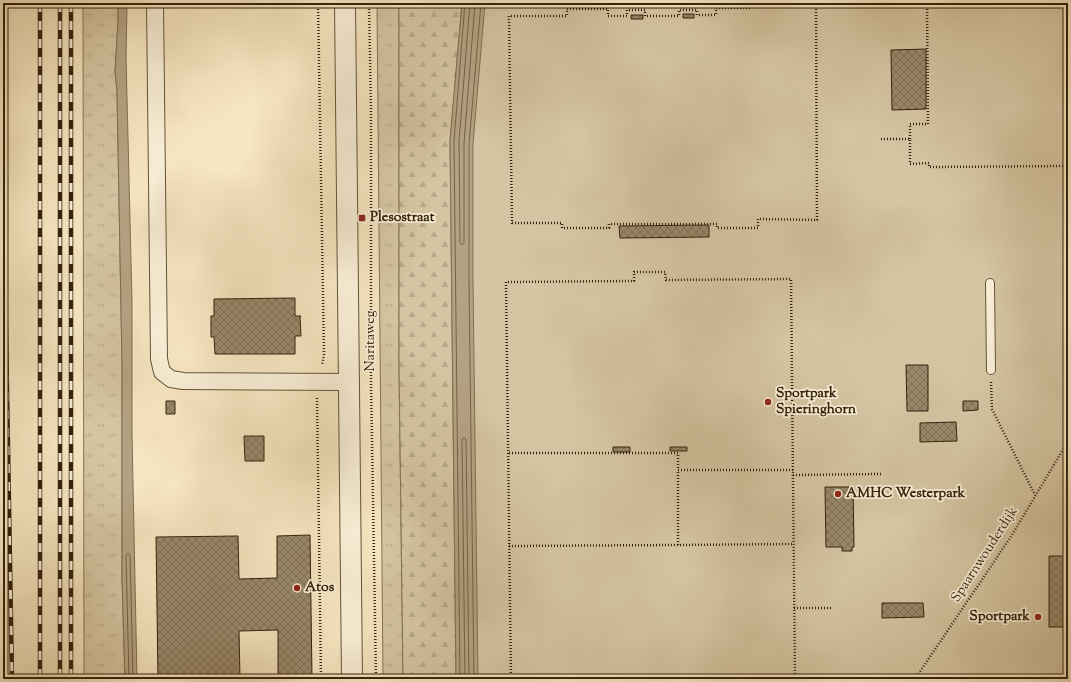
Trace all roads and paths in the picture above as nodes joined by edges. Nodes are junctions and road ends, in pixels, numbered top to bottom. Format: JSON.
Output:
{"nodes":[{"id":1,"x":155,"y":3,"type":"edge"},
{"id":2,"x":318,"y":3,"type":"edge"},
{"id":3,"x":345,"y":3,"type":"edge"},
{"id":4,"x":369,"y":3,"type":"edge"},
{"id":5,"x":751,"y":3,"type":"edge"},
{"id":6,"x":816,"y":3,"type":"edge"},
{"id":7,"x":927,"y":3,"type":"edge"},
{"id":8,"x":881,"y":139,"type":"dead end"},
{"id":9,"x":910,"y":139,"type":"junction"},
{"id":10,"x":1068,"y":166,"type":"edge"},
{"id":11,"x":990,"y":283,"type":"dead end"},
{"id":12,"x":991,"y":370,"type":"joint"},
{"id":13,"x":317,"y":382,"type":"junction"},
{"id":14,"x":348,"y":382,"type":"junction"},
{"id":15,"x":1068,"y":441,"type":"edge"},
{"id":16,"x":508,"y":453,"type":"junction"},
{"id":17,"x":678,"y":470,"type":"junction"},
{"id":18,"x":793,"y":470,"type":"junction"},
{"id":19,"x":882,"y":474,"type":"dead end"},
{"id":20,"x":793,"y":475,"type":"junction"},
{"id":21,"x":1035,"y":495,"type":"junction"},
{"id":22,"x":794,"y":544,"type":"junction"},
{"id":23,"x":678,"y":545,"type":"junction"},
{"id":24,"x":510,"y":546,"type":"junction"},
{"id":25,"x":794,"y":608,"type":"junction"},
{"id":26,"x":831,"y":608,"type":"dead end"},
{"id":27,"x":321,"y":679,"type":"edge"},
{"id":28,"x":352,"y":679,"type":"edge"},
{"id":29,"x":376,"y":679,"type":"edge"},
{"id":30,"x":511,"y":679,"type":"edge"},
{"id":31,"x":795,"y":679,"type":"edge"},
{"id":32,"x":915,"y":679,"type":"edge"}],
"edges":[{"from":1,"to":13,"type":"street"},
{"from":2,"to":13,"type":"path"},
{"from":3,"to":14,"type":"street","name":"Naritaweg"},
{"from":4,"to":29,"type":"path","name":"Naritaweg"},
{"from":5,"to":6,"type":"path"},
{"from":7,"to":9,"type":"path"},
{"from":8,"to":9,"type":"path"},
{"from":9,"to":10,"type":"path"},
{"from":11,"to":12,"type":"lane"},
{"from":12,"to":21,"type":"path"},
{"from":13,"to":14,"type":"street"},
{"from":13,"to":27,"type":"path"},
{"from":14,"to":28,"type":"street","name":"Naritaweg"},
{"from":15,"to":21,"type":"path","name":"Spaarnwouderdijk"},
{"from":16,"to":17,"type":"path"},
{"from":16,"to":18,"type":"path"},
{"from":16,"to":24,"type":"path"},
{"from":17,"to":18,"type":"path"},
{"from":17,"to":23,"type":"path"},
{"from":18,"to":20,"type":"path"},
{"from":19,"to":20,"type":"path"},
{"from":20,"to":22,"type":"path"},
{"from":21,"to":32,"type":"path","name":"Spaarnwouderdijk"},
{"from":22,"to":23,"type":"path"},
{"from":22,"to":25,"type":"path"},
{"from":23,"to":24,"type":"path"},
{"from":24,"to":30,"type":"path"},
{"from":25,"to":26,"type":"path"},
{"from":25,"to":31,"type":"path"}]}
